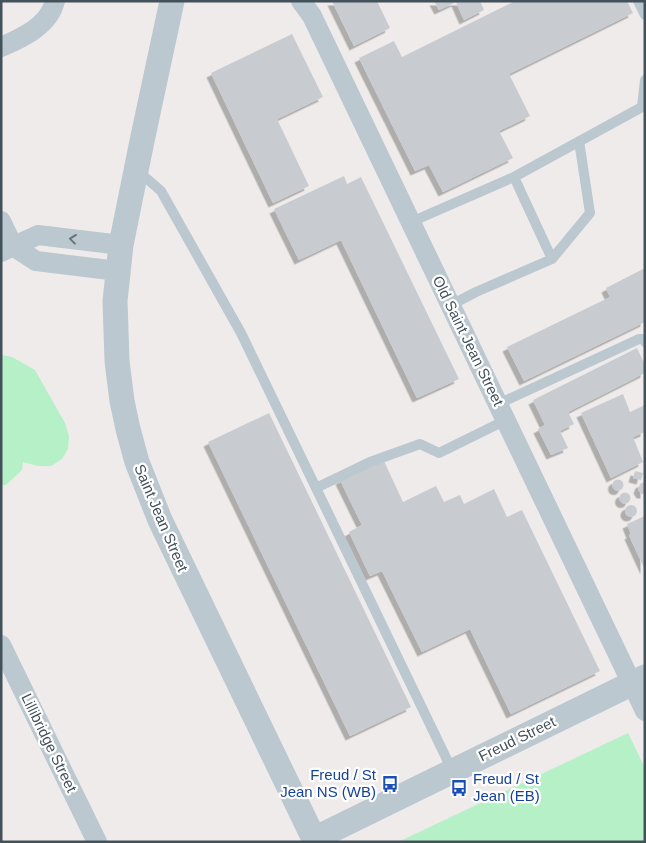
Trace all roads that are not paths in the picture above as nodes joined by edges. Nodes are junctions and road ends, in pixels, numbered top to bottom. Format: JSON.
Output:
{"nodes":[{"id":1,"x":55,"y":1,"type":"edge"},
{"id":2,"x":172,"y":1,"type":"edge"},
{"id":3,"x":302,"y":1,"type":"edge"},
{"id":4,"x":638,"y":1,"type":"edge"},
{"id":5,"x":645,"y":15,"type":"edge"},
{"id":6,"x":1,"y":47,"type":"edge"},
{"id":7,"x":645,"y":80,"type":"edge"},
{"id":8,"x":578,"y":141,"type":"junction"},
{"id":9,"x":136,"y":170,"type":"junction"},
{"id":10,"x":514,"y":177,"type":"junction"},
{"id":11,"x":1,"y":221,"type":"edge"},
{"id":12,"x":411,"y":222,"type":"junction"},
{"id":13,"x":121,"y":245,"type":"junction"},
{"id":14,"x":7,"y":249,"type":"edge"},
{"id":15,"x":552,"y":259,"type":"junction"},
{"id":16,"x":118,"y":271,"type":"junction"},
{"id":17,"x":451,"y":305,"type":"junction"},
{"id":18,"x":645,"y":342,"type":"edge"},
{"id":19,"x":502,"y":412,"type":"junction"},
{"id":20,"x":316,"y":488,"type":"junction"},
{"id":21,"x":1,"y":645,"type":"edge"},
{"id":22,"x":638,"y":680,"type":"edge"},
{"id":23,"x":645,"y":711,"type":"edge"},
{"id":24,"x":452,"y":770,"type":"junction"},
{"id":25,"x":311,"y":841,"type":"edge"},
{"id":26,"x":97,"y":842,"type":"edge"}],
"edges":[{"from":1,"to":6,"type":"street"},
{"from":2,"to":9,"type":"street","name":"Saint Jean Street"},
{"from":3,"to":12,"type":"street","name":"Old Saint Jean Street"},
{"from":4,"to":5,"type":"lane"},
{"from":7,"to":8,"type":"lane"},
{"from":8,"to":10,"type":"lane"},
{"from":8,"to":15,"type":"lane"},
{"from":9,"to":13,"type":"street","name":"Saint Jean Street"},
{"from":9,"to":20,"type":"lane"},
{"from":10,"to":12,"type":"lane"},
{"from":10,"to":15,"type":"lane"},
{"from":11,"to":14,"type":"street"},
{"from":12,"to":17,"type":"street","name":"Old Saint Jean Street"},
{"from":13,"to":14,"type":"street","one_way":true},
{"from":13,"to":16,"type":"street","name":"Saint Jean Street"},
{"from":14,"to":16,"type":"street"},
{"from":15,"to":17,"type":"lane"},
{"from":16,"to":25,"type":"street","name":"Saint Jean Street"},
{"from":17,"to":19,"type":"street","name":"Old Saint Jean Street"},
{"from":18,"to":19,"type":"lane"},
{"from":19,"to":20,"type":"lane"},
{"from":19,"to":22,"type":"street","name":"Old Saint Jean Street"},
{"from":20,"to":24,"type":"lane"},
{"from":21,"to":26,"type":"street","name":"Lillibridge Street"},
{"from":22,"to":23,"type":"street"},
{"from":22,"to":24,"type":"street","name":"Freud Street"},
{"from":24,"to":25,"type":"street","name":"Freud Street"}]}
